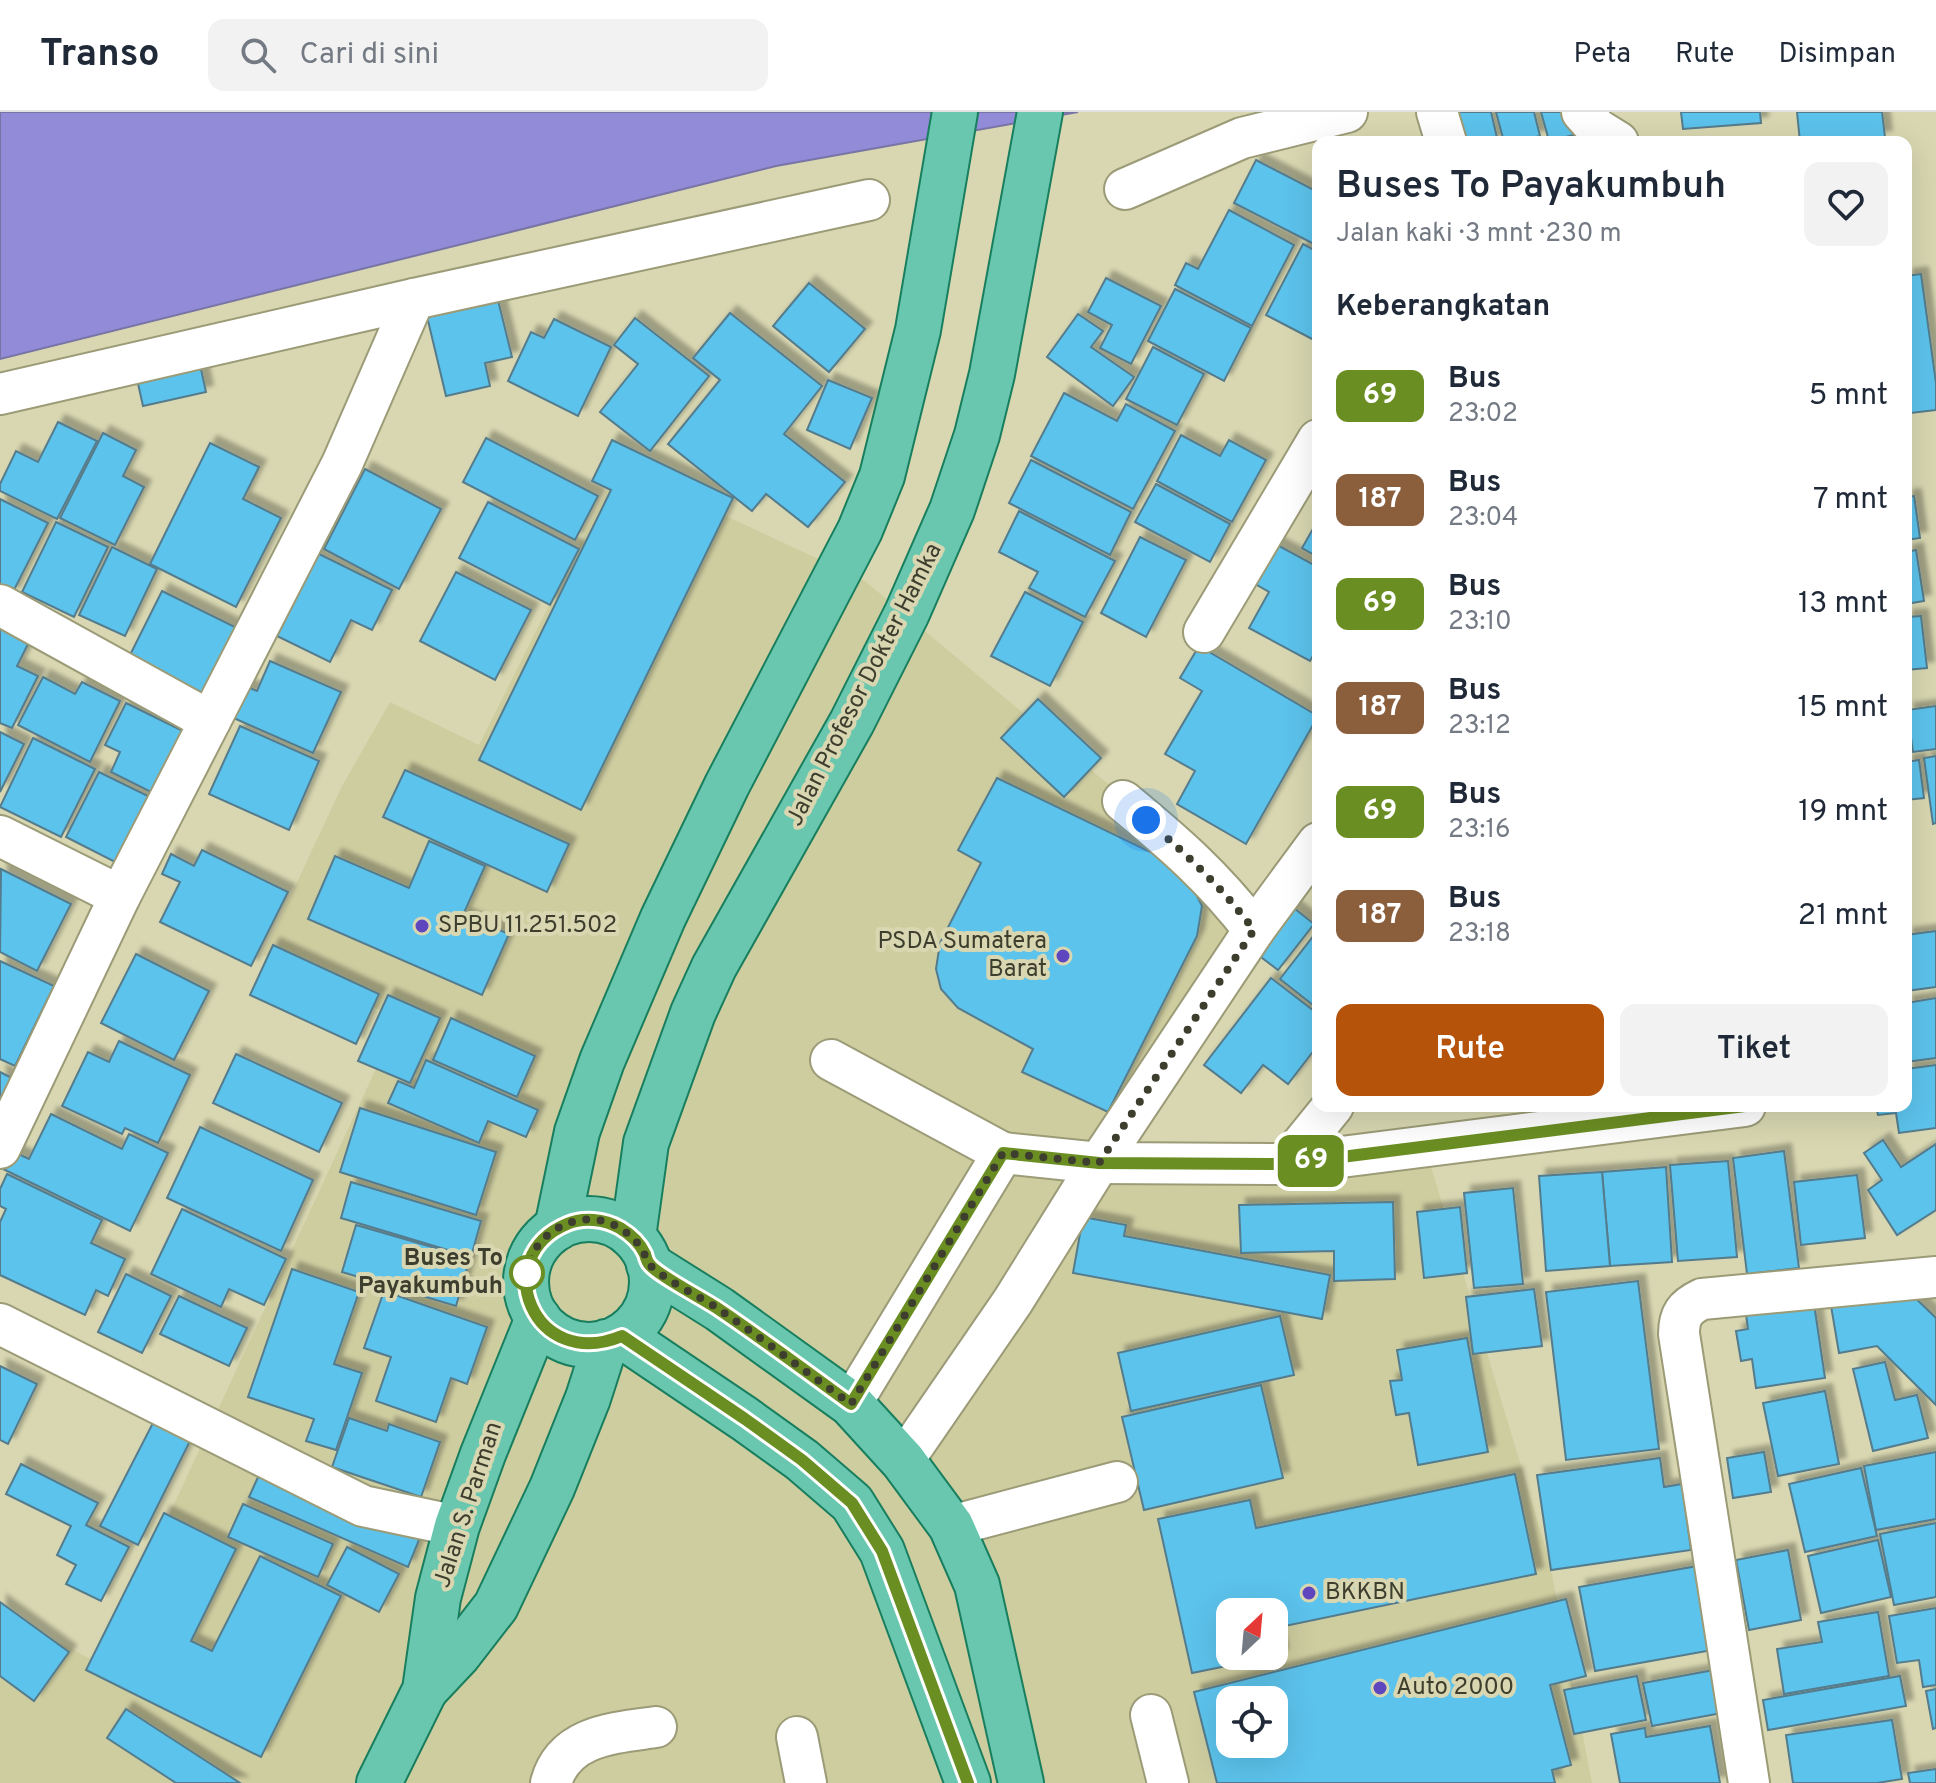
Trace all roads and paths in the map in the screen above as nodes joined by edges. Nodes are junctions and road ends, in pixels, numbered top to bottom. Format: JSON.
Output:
{"nodes":[{"id":1,"x":955,"y":112,"type":"edge"},
{"id":2,"x":1040,"y":112,"type":"edge"},
{"id":3,"x":1347,"y":112,"type":"edge"},
{"id":4,"x":1437,"y":112,"type":"edge"},
{"id":5,"x":1582,"y":112,"type":"edge"},
{"id":6,"x":1444,"y":136,"type":"edge"},
{"id":7,"x":1608,"y":136,"type":"edge"},
{"id":8,"x":1125,"y":189,"type":"dead end"},
{"id":9,"x":869,"y":200,"type":"dead end"},
{"id":10,"x":414,"y":299,"type":"junction"},
{"id":11,"x":0,"y":394,"type":"edge"},
{"id":12,"x":1312,"y":450,"type":"edge"},
{"id":13,"x":0,"y":605,"type":"edge"},
{"id":14,"x":1204,"y":632,"type":"dead end"},
{"id":15,"x":210,"y":721,"type":"junction"},
{"id":16,"x":1123,"y":801,"type":"dead end"},
{"id":17,"x":0,"y":836,"type":"edge"},
{"id":18,"x":1312,"y":851,"type":"edge"},
{"id":19,"x":120,"y":896,"type":"junction"},
{"id":20,"x":1254,"y":930,"type":"junction"},
{"id":21,"x":831,"y":1060,"type":"dead end"},
{"id":22,"x":1328,"y":1112,"type":"edge"},
{"id":23,"x":1698,"y":1112,"type":"edge"},
{"id":24,"x":0,"y":1148,"type":"edge"},
{"id":25,"x":1003,"y":1153,"type":"junction"},
{"id":26,"x":1099,"y":1163,"type":"junction"},
{"id":27,"x":1286,"y":1164,"type":"junction"},
{"id":28,"x":557,"y":1228,"type":"junction"},
{"id":29,"x":641,"y":1251,"type":"junction"},
{"id":30,"x":1936,"y":1277,"type":"edge"},
{"id":31,"x":538,"y":1318,"type":"junction"},
{"id":32,"x":0,"y":1324,"type":"edge"},
{"id":33,"x":614,"y":1339,"type":"junction"},
{"id":34,"x":851,"y":1404,"type":"junction"},
{"id":35,"x":903,"y":1461,"type":"junction"},
{"id":36,"x":1117,"y":1482,"type":"dead end"},
{"id":37,"x":457,"y":1526,"type":"junction"},
{"id":38,"x":951,"y":1526,"type":"junction"},
{"id":39,"x":425,"y":1690,"type":"junction"},
{"id":40,"x":1151,"y":1715,"type":"dead end"},
{"id":41,"x":656,"y":1727,"type":"dead end"},
{"id":42,"x":797,"y":1737,"type":"dead end"},
{"id":43,"x":379,"y":1783,"type":"edge"},
{"id":44,"x":551,"y":1783,"type":"edge"},
{"id":45,"x":806,"y":1783,"type":"edge"},
{"id":46,"x":968,"y":1783,"type":"edge"},
{"id":47,"x":1021,"y":1783,"type":"edge"},
{"id":48,"x":1168,"y":1783,"type":"edge"},
{"id":49,"x":1749,"y":1783,"type":"edge"}],
"edges":[{"from":1,"to":28,"type":"main road"},
{"from":2,"to":29,"type":"main road","name":"Jalan Profesor Dokter Hamka"},
{"from":3,"to":8,"type":"street"},
{"from":4,"to":6,"type":"street"},
{"from":5,"to":7,"type":"street"},
{"from":9,"to":10,"type":"street"},
{"from":10,"to":11,"type":"street"},
{"from":10,"to":15,"type":"street"},
{"from":12,"to":14,"type":"street"},
{"from":13,"to":15,"type":"street"},
{"from":15,"to":19,"type":"street"},
{"from":16,"to":20,"type":"street"},
{"from":17,"to":19,"type":"street"},
{"from":18,"to":20,"type":"street"},
{"from":19,"to":24,"type":"street"},
{"from":20,"to":26,"type":"street"},
{"from":21,"to":25,"type":"street"},
{"from":22,"to":27,"type":"street"},
{"from":23,"to":27,"type":"street"},
{"from":25,"to":26,"type":"street"},
{"from":25,"to":34,"type":"street"},
{"from":26,"to":27,"type":"street"},
{"from":26,"to":35,"type":"street"},
{"from":28,"to":29,"type":"main road"},
{"from":28,"to":31,"type":"main road"},
{"from":29,"to":33,"type":"main road"},
{"from":29,"to":34,"type":"main road"},
{"from":30,"to":49,"type":"street"},
{"from":31,"to":33,"type":"main road"},
{"from":31,"to":37,"type":"main road","name":"Jalan S. Parman"},
{"from":32,"to":37,"type":"street"},
{"from":33,"to":39,"type":"main road"},
{"from":33,"to":46,"type":"main road"},
{"from":34,"to":35,"type":"main road"},
{"from":35,"to":38,"type":"main road"},
{"from":36,"to":38,"type":"street"},
{"from":37,"to":39,"type":"main road","name":"Jalan S. Parman"},
{"from":38,"to":47,"type":"main road"},
{"from":39,"to":43,"type":"main road","name":"Jalan S. Parman"},
{"from":40,"to":48,"type":"street"},
{"from":41,"to":44,"type":"street"},
{"from":42,"to":45,"type":"street"}]}
